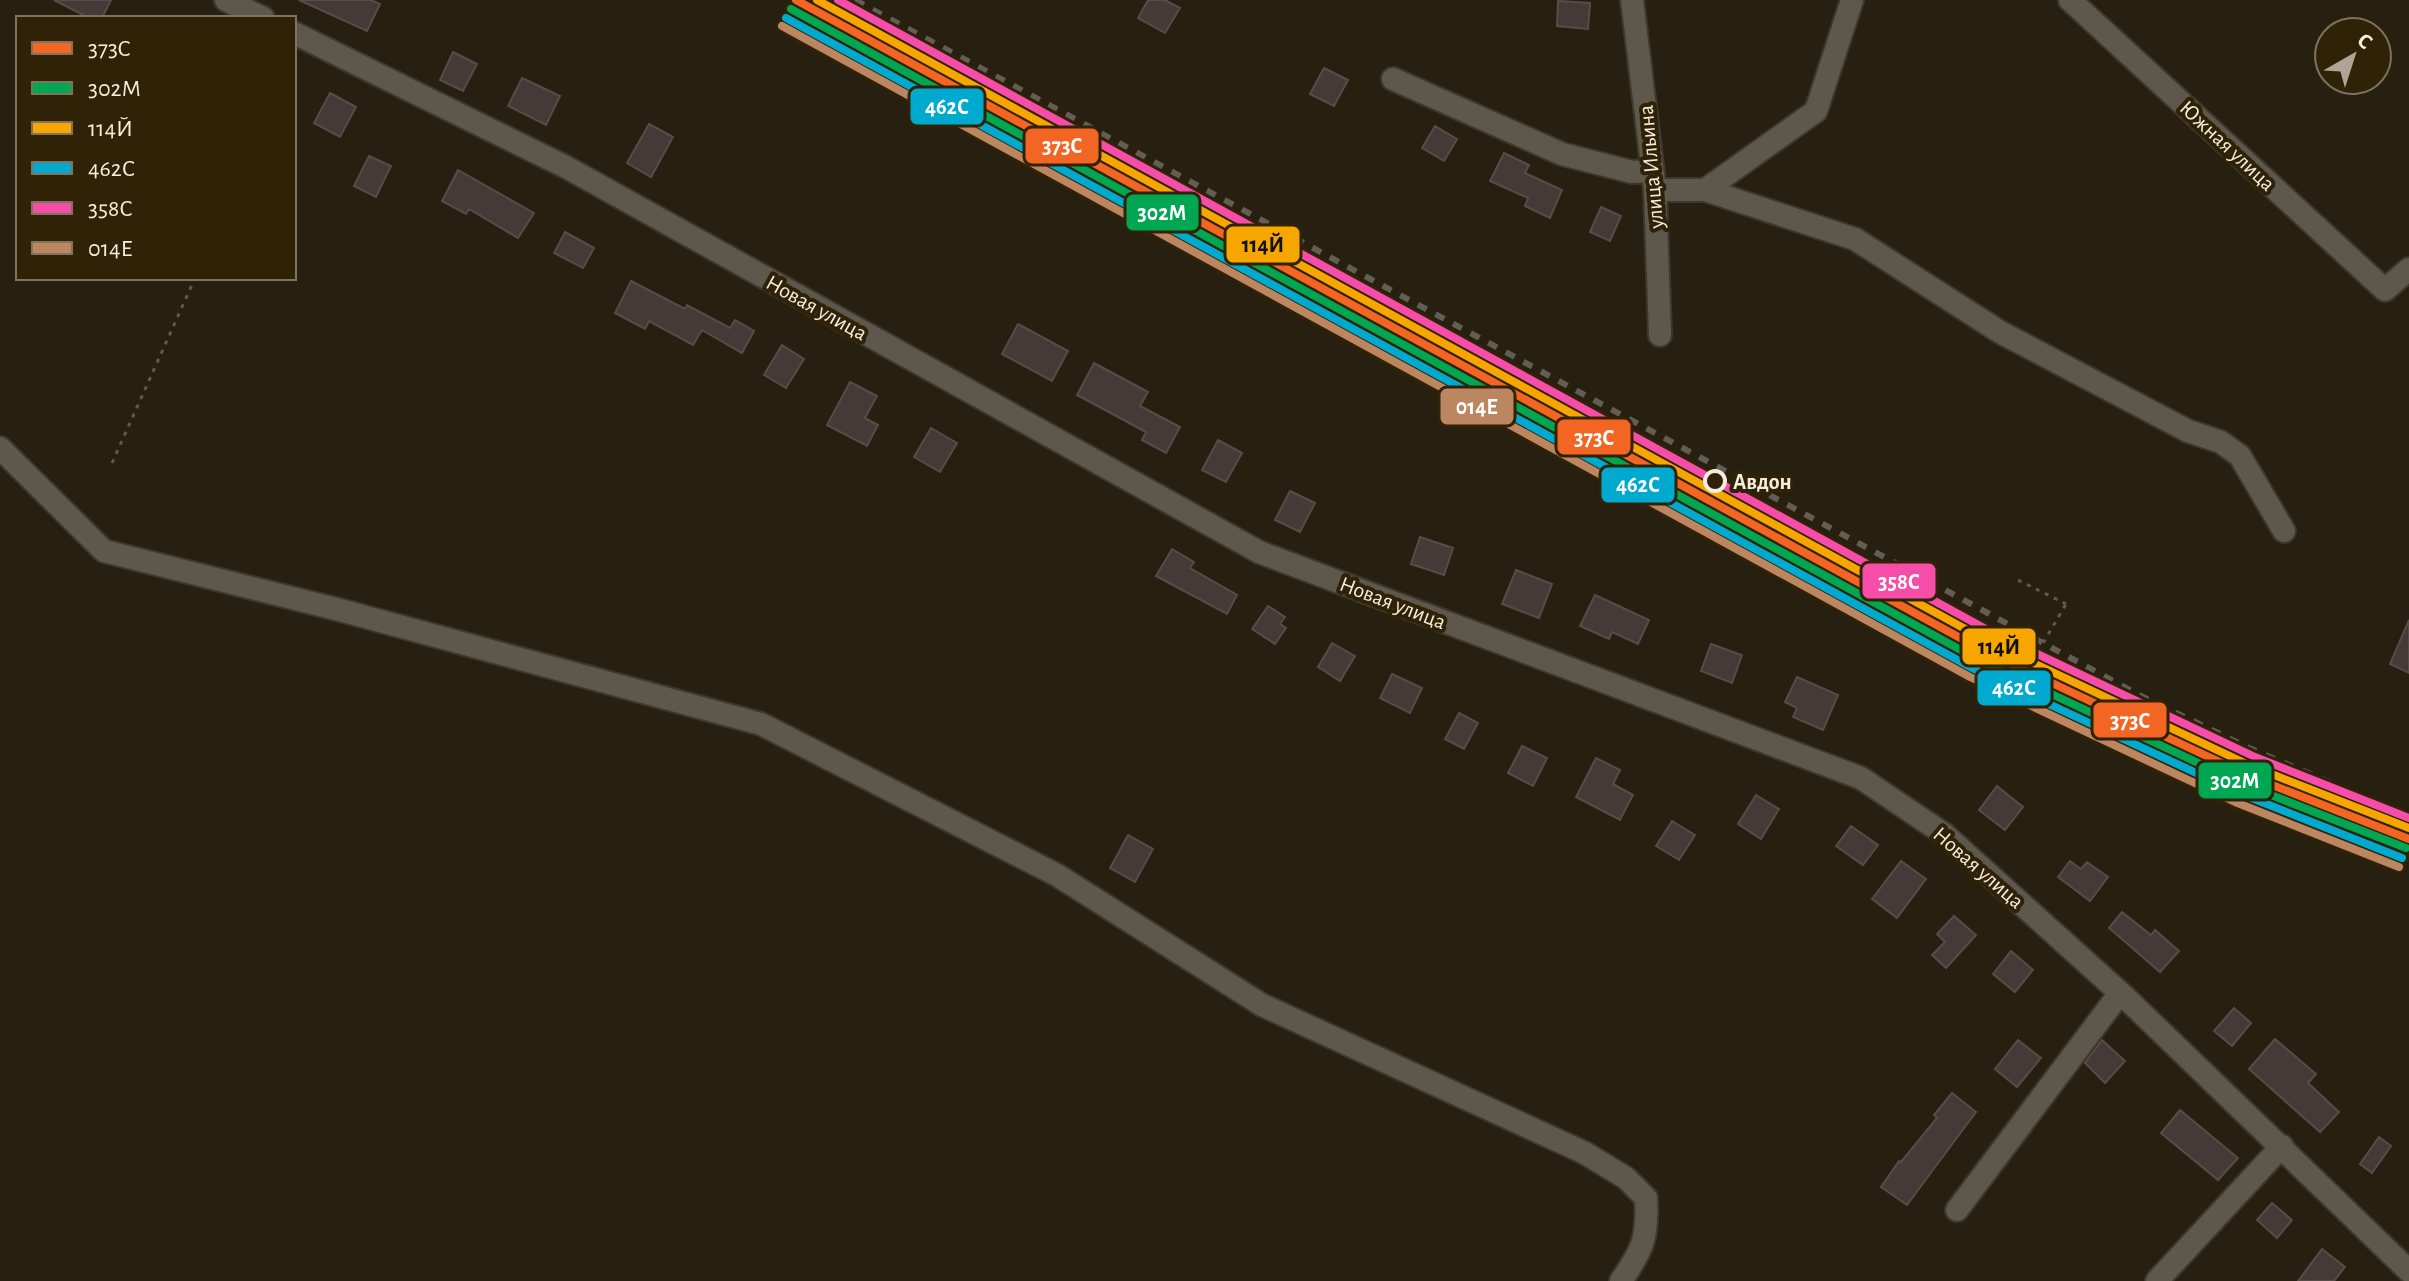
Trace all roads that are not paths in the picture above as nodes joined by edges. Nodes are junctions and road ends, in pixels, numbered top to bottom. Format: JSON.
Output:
{"nodes":[{"id":1,"x":226,"y":0,"type":"edge"},
{"id":2,"x":1632,"y":0,"type":"edge"},
{"id":3,"x":1852,"y":0,"type":"edge"},
{"id":4,"x":2070,"y":0,"type":"edge"},
{"id":5,"x":259,"y":16,"type":"edge"},
{"id":6,"x":296,"y":34,"type":"edge"},
{"id":7,"x":1393,"y":79,"type":"dead end"},
{"id":8,"x":1654,"y":180,"type":"junction"},
{"id":9,"x":1705,"y":190,"type":"junction"},
{"id":10,"x":2409,"y":269,"type":"edge"},
{"id":11,"x":1660,"y":335,"type":"dead end"},
{"id":12,"x":0,"y":448,"type":"edge"},
{"id":13,"x":2284,"y":531,"type":"dead end"},
{"id":14,"x":2120,"y":993,"type":"junction"},
{"id":15,"x":2282,"y":1146,"type":"junction"},
{"id":16,"x":1957,"y":1210,"type":"dead end"},
{"id":17,"x":2409,"y":1271,"type":"edge"},
{"id":18,"x":1621,"y":1281,"type":"edge"},
{"id":19,"x":2157,"y":1281,"type":"edge"}],
"edges":[{"from":1,"to":5,"type":"street"},
{"from":2,"to":8,"type":"street","name":"улица Ильина"},
{"from":3,"to":9,"type":"street"},
{"from":4,"to":10,"type":"street","name":"Южная улица"},
{"from":6,"to":14,"type":"street","name":"Новая улица"},
{"from":7,"to":8,"type":"street"},
{"from":8,"to":9,"type":"street"},
{"from":8,"to":11,"type":"street","name":"улица Ильина"},
{"from":9,"to":13,"type":"street"},
{"from":12,"to":18,"type":"street"},
{"from":14,"to":15,"type":"street","name":"Новая улица"},
{"from":14,"to":16,"type":"street"},
{"from":15,"to":17,"type":"street","name":"Новая улица"},
{"from":15,"to":19,"type":"street"}]}
